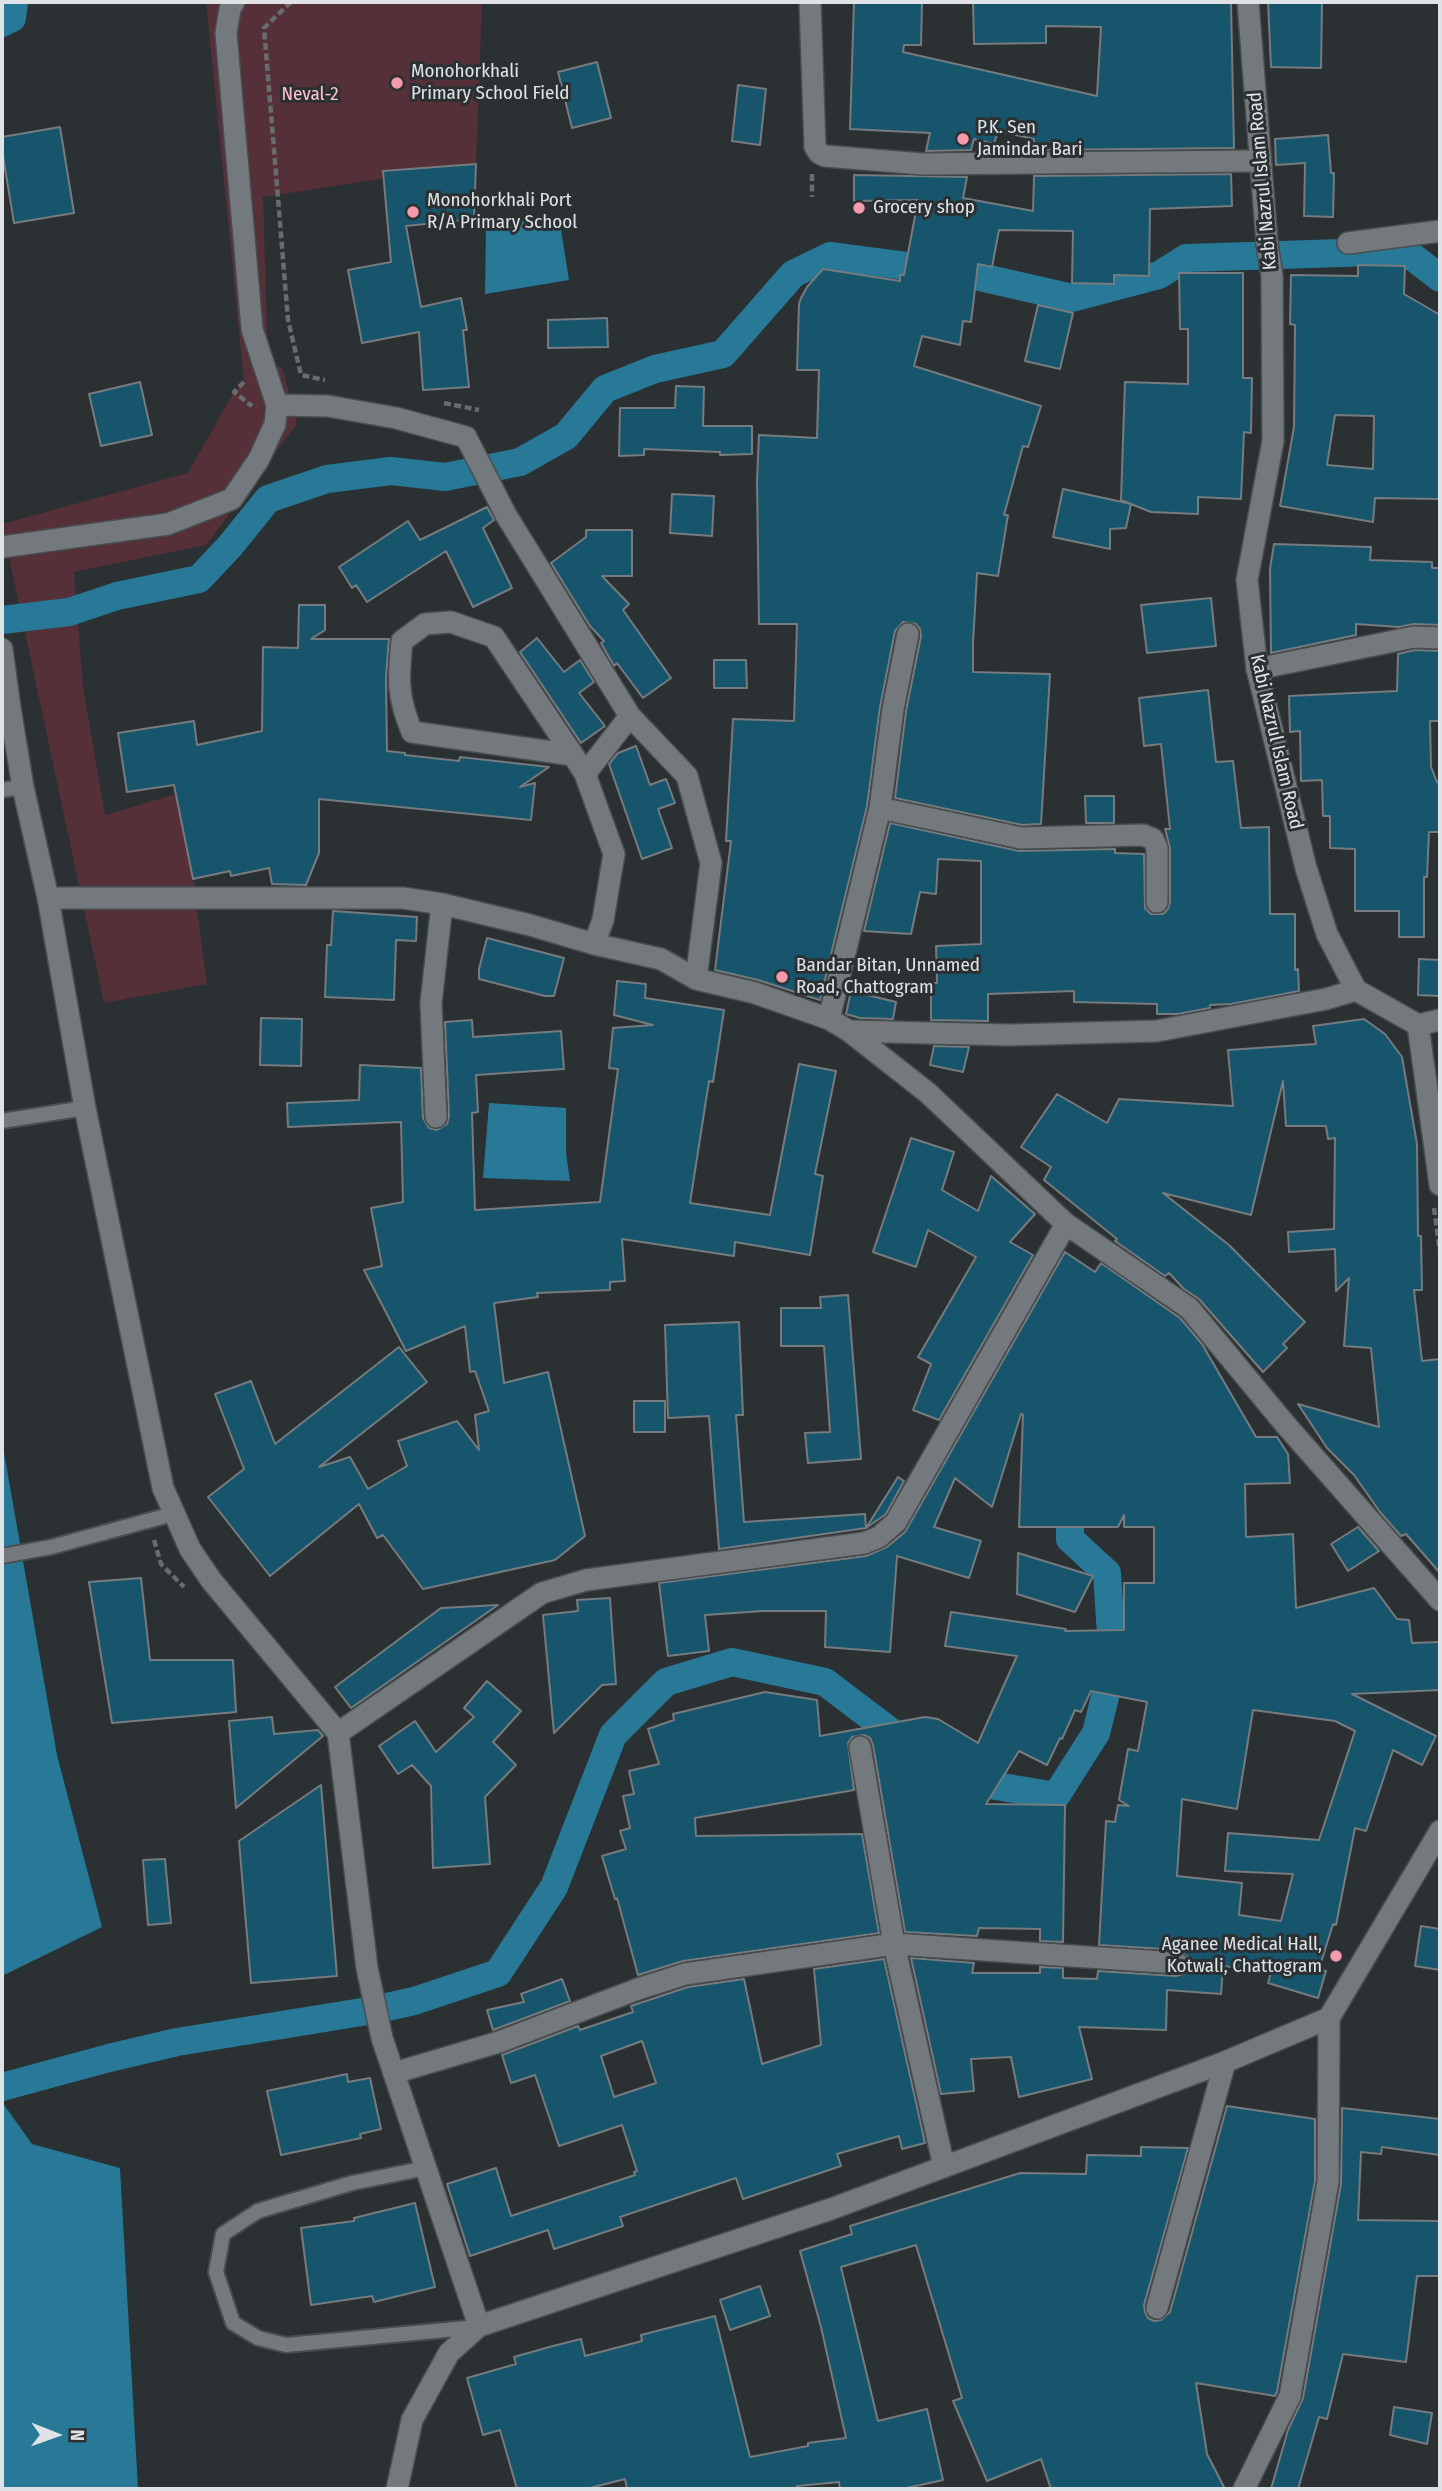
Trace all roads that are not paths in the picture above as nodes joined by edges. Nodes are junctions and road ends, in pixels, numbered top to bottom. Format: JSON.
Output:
{"nodes":[{"id":1,"x":234,"y":2,"type":"edge"},
{"id":2,"x":810,"y":2,"type":"edge"},
{"id":3,"x":1248,"y":2,"type":"edge"},
{"id":4,"x":1260,"y":161,"type":"junction"},
{"id":5,"x":1440,"y":231,"type":"edge"},
{"id":6,"x":1348,"y":243,"type":"dead end"},
{"id":7,"x":277,"y":405,"type":"junction"},
{"id":8,"x":2,"y":547,"type":"edge"},
{"id":9,"x":908,"y":634,"type":"dead end"},
{"id":10,"x":1440,"y":638,"type":"edge"},
{"id":11,"x":2,"y":649,"type":"edge"},
{"id":12,"x":1257,"y":669,"type":"junction"},
{"id":13,"x":630,"y":716,"type":"junction"},
{"id":14,"x":573,"y":755,"type":"junction"},
{"id":15,"x":585,"y":774,"type":"junction"},
{"id":16,"x":23,"y":787,"type":"junction"},
{"id":17,"x":2,"y":790,"type":"edge"},
{"id":18,"x":880,"y":808,"type":"junction"},
{"id":19,"x":48,"y":898,"type":"junction"},
{"id":20,"x":1157,"y":902,"type":"dead end"},
{"id":21,"x":442,"y":904,"type":"junction"},
{"id":22,"x":594,"y":944,"type":"junction"},
{"id":23,"x":696,"y":979,"type":"junction"},
{"id":24,"x":1356,"y":990,"type":"junction"},
{"id":25,"x":829,"y":1019,"type":"junction"},
{"id":26,"x":1440,"y":1020,"type":"edge"},
{"id":27,"x":1418,"y":1025,"type":"junction"},
{"id":28,"x":849,"y":1031,"type":"junction"},
{"id":29,"x":85,"y":1108,"type":"junction"},
{"id":30,"x":436,"y":1117,"type":"dead end"},
{"id":31,"x":2,"y":1121,"type":"edge"},
{"id":32,"x":1440,"y":1185,"type":"edge"},
{"id":33,"x":1066,"y":1224,"type":"junction"},
{"id":34,"x":173,"y":1514,"type":"junction"},
{"id":35,"x":2,"y":1556,"type":"edge"},
{"id":36,"x":1440,"y":1600,"type":"edge"},
{"id":37,"x":338,"y":1733,"type":"junction"},
{"id":38,"x":860,"y":1747,"type":"dead end"},
{"id":39,"x":1440,"y":1831,"type":"edge"},
{"id":40,"x":894,"y":1944,"type":"junction"},
{"id":41,"x":1177,"y":1964,"type":"dead end"},
{"id":42,"x":1329,"y":2018,"type":"junction"},
{"id":43,"x":1225,"y":2062,"type":"junction"},
{"id":44,"x":394,"y":2073,"type":"junction"},
{"id":45,"x":944,"y":2167,"type":"junction"},
{"id":46,"x":426,"y":2168,"type":"junction"},
{"id":47,"x":1157,"y":2308,"type":"dead end"},
{"id":48,"x":479,"y":2326,"type":"junction"},
{"id":49,"x":397,"y":2489,"type":"edge"},
{"id":50,"x":1244,"y":2489,"type":"edge"}],
"edges":[{"from":1,"to":7,"type":"street"},
{"from":2,"to":4,"type":"street"},
{"from":3,"to":4,"type":"street","name":"Kabi Nazrul Islam Road"},
{"from":4,"to":12,"type":"street","name":"Kabi Nazrul Islam Road"},
{"from":5,"to":6,"type":"street"},
{"from":7,"to":8,"type":"street"},
{"from":7,"to":13,"type":"street"},
{"from":9,"to":18,"type":"street"},
{"from":10,"to":12,"type":"street"},
{"from":11,"to":16,"type":"street"},
{"from":12,"to":24,"type":"street","name":"Kabi Nazrul Islam Road"},
{"from":13,"to":15,"type":"street"},
{"from":13,"to":23,"type":"street"},
{"from":14,"to":14,"type":"street"},
{"from":14,"to":15,"type":"street"},
{"from":15,"to":22,"type":"street"},
{"from":16,"to":17,"type":"lane"},
{"from":16,"to":19,"type":"street"},
{"from":18,"to":20,"type":"street"},
{"from":18,"to":25,"type":"street"},
{"from":19,"to":21,"type":"street"},
{"from":19,"to":29,"type":"street"},
{"from":21,"to":22,"type":"street"},
{"from":21,"to":30,"type":"street"},
{"from":22,"to":23,"type":"street"},
{"from":23,"to":25,"type":"street"},
{"from":24,"to":27,"type":"street"},
{"from":24,"to":28,"type":"street"},
{"from":25,"to":28,"type":"street"},
{"from":26,"to":27,"type":"street"},
{"from":27,"to":32,"type":"street"},
{"from":28,"to":33,"type":"street"},
{"from":29,"to":31,"type":"lane"},
{"from":29,"to":34,"type":"street"},
{"from":33,"to":36,"type":"street"},
{"from":33,"to":37,"type":"street"},
{"from":34,"to":35,"type":"lane"},
{"from":34,"to":37,"type":"street"},
{"from":37,"to":44,"type":"street"},
{"from":38,"to":40,"type":"street"},
{"from":39,"to":42,"type":"street"},
{"from":40,"to":41,"type":"street"},
{"from":40,"to":44,"type":"street"},
{"from":40,"to":45,"type":"street"},
{"from":42,"to":43,"type":"street"},
{"from":42,"to":50,"type":"street"},
{"from":43,"to":45,"type":"street"},
{"from":43,"to":47,"type":"street"},
{"from":44,"to":46,"type":"street"},
{"from":45,"to":48,"type":"street"},
{"from":46,"to":48,"type":"street"},
{"from":46,"to":48,"type":"lane"},
{"from":48,"to":49,"type":"street"}]}
